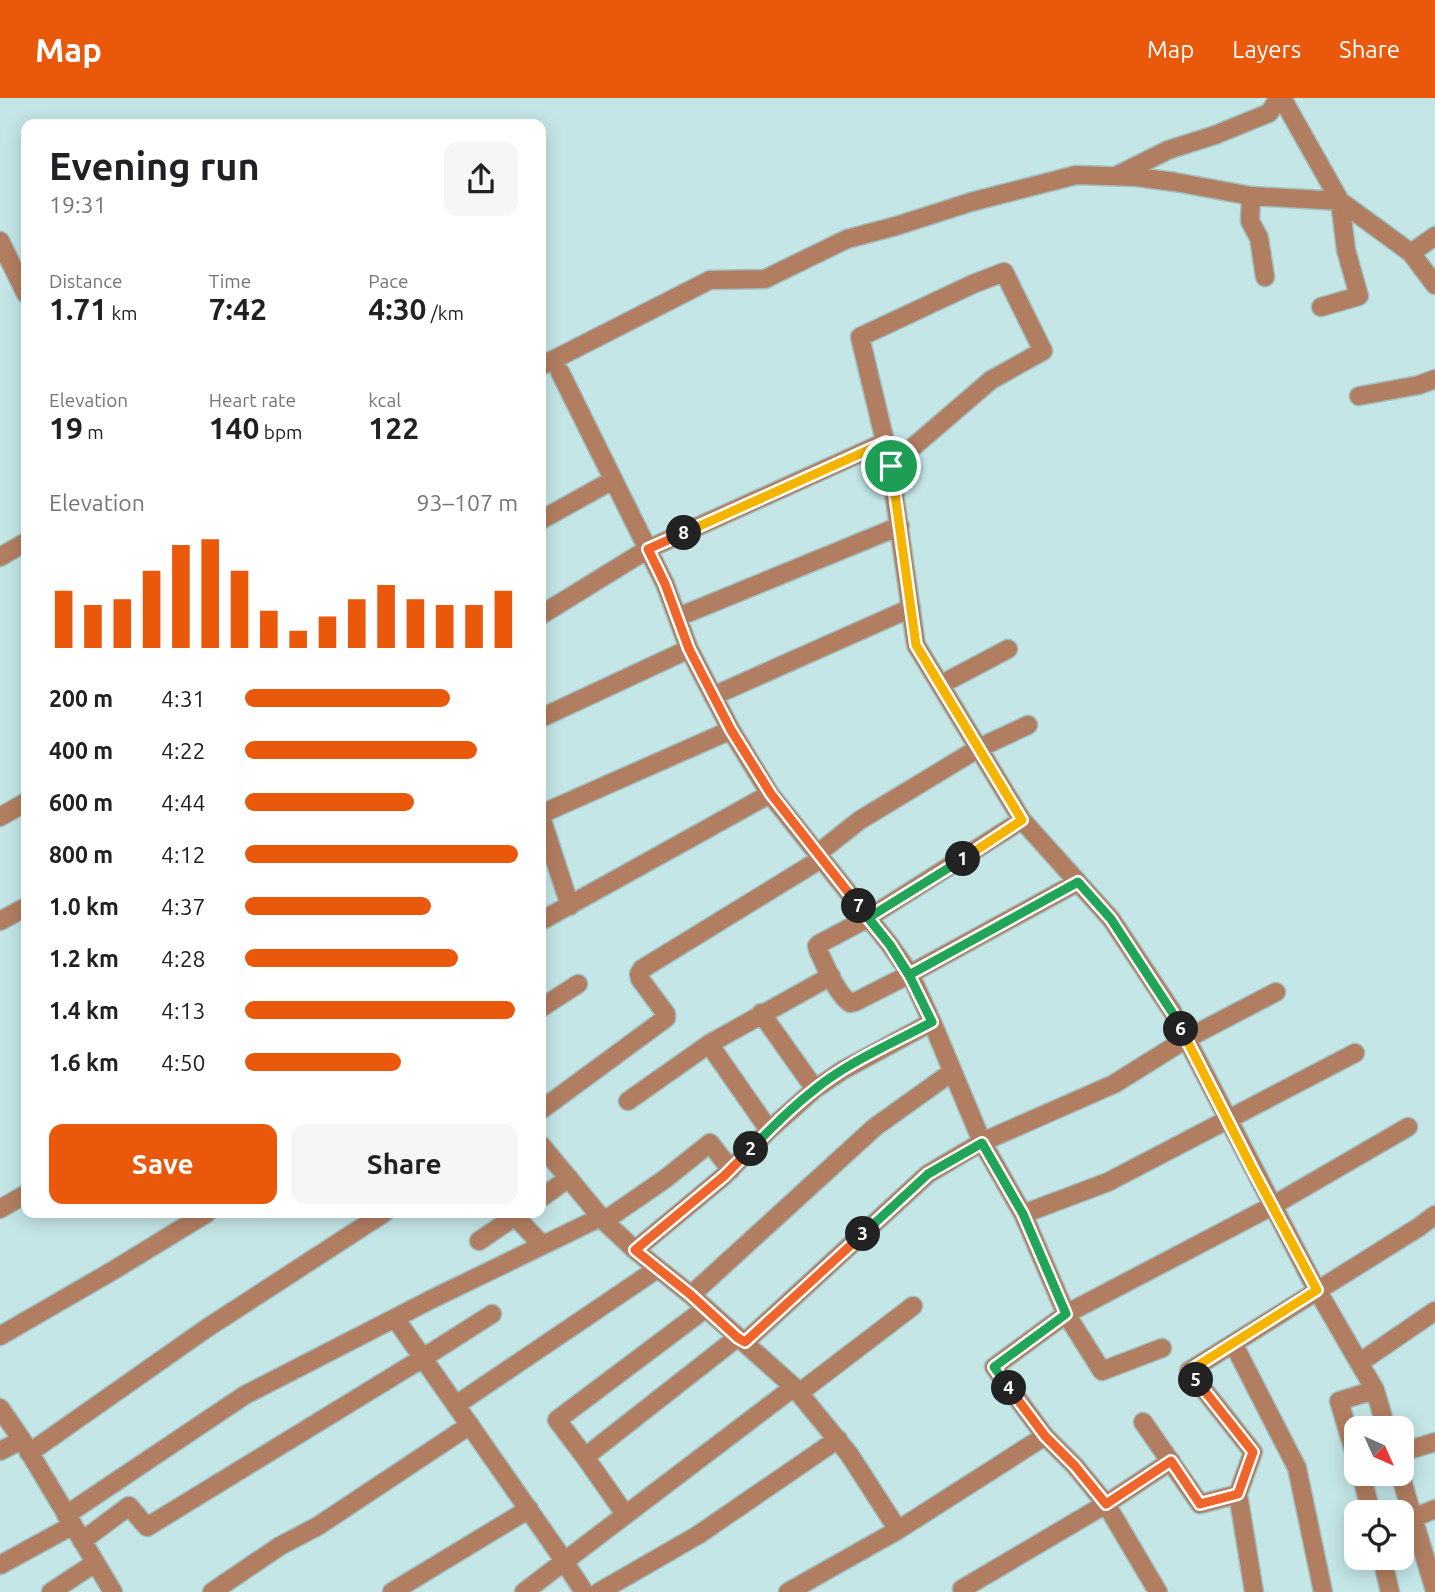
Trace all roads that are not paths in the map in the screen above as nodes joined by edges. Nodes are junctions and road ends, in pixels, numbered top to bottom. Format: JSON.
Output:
{"nodes":[{"id":1,"x":1280,"y":98,"type":"edge"},
{"id":2,"x":1114,"y":176,"type":"junction"},
{"id":3,"x":1251,"y":196,"type":"junction"},
{"id":4,"x":1340,"y":201,"type":"junction"},
{"id":5,"x":1435,"y":236,"type":"edge"},
{"id":6,"x":0,"y":241,"type":"edge"},
{"id":7,"x":1411,"y":253,"type":"junction"},
{"id":8,"x":1265,"y":277,"type":"dead end"},
{"id":9,"x":21,"y":284,"type":"edge"},
{"id":10,"x":1435,"y":285,"type":"edge"},
{"id":11,"x":1321,"y":307,"type":"dead end"},
{"id":12,"x":546,"y":363,"type":"edge"},
{"id":13,"x":560,"y":372,"type":"dead end"},
{"id":14,"x":1435,"y":379,"type":"edge"},
{"id":15,"x":1359,"y":396,"type":"dead end"},
{"id":16,"x":886,"y":442,"type":"junction"},
{"id":17,"x":891,"y":466,"type":"junction"},
{"id":18,"x":613,"y":480,"type":"junction"},
{"id":19,"x":546,"y":517,"type":"edge"},
{"id":20,"x":900,"y":526,"type":"junction"},
{"id":21,"x":21,"y":545,"type":"edge"},
{"id":22,"x":648,"y":549,"type":"junction"},
{"id":23,"x":0,"y":557,"type":"edge"},
{"id":24,"x":911,"y":608,"type":"junction"},
{"id":25,"x":546,"y":612,"type":"edge"},
{"id":26,"x":678,"y":617,"type":"junction"},
{"id":27,"x":689,"y":649,"type":"junction"},
{"id":28,"x":1008,"y":649,"type":"dead end"},
{"id":29,"x":940,"y":685,"type":"junction"},
{"id":30,"x":713,"y":696,"type":"junction"},
{"id":31,"x":546,"y":716,"type":"edge"},
{"id":32,"x":1028,"y":725,"type":"dead end"},
{"id":33,"x":731,"y":730,"type":"junction"},
{"id":34,"x":979,"y":748,"type":"junction"},
{"id":35,"x":771,"y":794,"type":"junction"},
{"id":36,"x":21,"y":805,"type":"edge"},
{"id":37,"x":546,"y":814,"type":"edge"},
{"id":38,"x":0,"y":817,"type":"edge"},
{"id":39,"x":1022,"y":820,"type":"junction"},
{"id":40,"x":546,"y":832,"type":"edge"},
{"id":41,"x":819,"y":856,"type":"junction"},
{"id":42,"x":1078,"y":882,"type":"junction"},
{"id":43,"x":570,"y":906,"type":"junction"},
{"id":44,"x":21,"y":910,"type":"edge"},
{"id":45,"x":546,"y":918,"type":"edge"},
{"id":46,"x":868,"y":918,"type":"junction"},
{"id":47,"x":0,"y":921,"type":"edge"},
{"id":48,"x":909,"y":975,"type":"junction"},
{"id":49,"x":831,"y":976,"type":"junction"},
{"id":50,"x":578,"y":984,"type":"dead end"},
{"id":51,"x":1276,"y":992,"type":"dead end"},
{"id":52,"x":546,"y":1005,"type":"edge"},
{"id":53,"x":761,"y":1013,"type":"junction"},
{"id":54,"x":932,"y":1022,"type":"junction"},
{"id":55,"x":1186,"y":1039,"type":"junction"},
{"id":56,"x":709,"y":1044,"type":"junction"},
{"id":57,"x":1355,"y":1053,"type":"dead end"},
{"id":58,"x":952,"y":1072,"type":"junction"},
{"id":59,"x":815,"y":1089,"type":"junction"},
{"id":60,"x":628,"y":1101,"type":"dead end"},
{"id":61,"x":546,"y":1106,"type":"edge"},
{"id":62,"x":1227,"y":1120,"type":"junction"},
{"id":63,"x":1408,"y":1127,"type":"dead end"},
{"id":64,"x":769,"y":1130,"type":"junction"},
{"id":65,"x":982,"y":1143,"type":"junction"},
{"id":66,"x":546,"y":1150,"type":"edge"},
{"id":67,"x":731,"y":1170,"type":"junction"},
{"id":68,"x":569,"y":1178,"type":"junction"},
{"id":69,"x":546,"y":1194,"type":"edge"},
{"id":70,"x":21,"y":1197,"type":"edge"},
{"id":71,"x":1272,"y":1206,"type":"junction"},
{"id":72,"x":0,"y":1209,"type":"edge"},
{"id":73,"x":1023,"y":1214,"type":"junction"},
{"id":74,"x":1435,"y":1215,"type":"edge"},
{"id":75,"x":199,"y":1218,"type":"edge"},
{"id":76,"x":376,"y":1218,"type":"edge"},
{"id":77,"x":514,"y":1218,"type":"edge"},
{"id":78,"x":520,"y":1218,"type":"edge"},
{"id":79,"x":602,"y":1219,"type":"junction"},
{"id":80,"x":479,"y":1241,"type":"dead end"},
{"id":81,"x":542,"y":1245,"type":"junction"},
{"id":82,"x":635,"y":1250,"type":"junction"},
{"id":83,"x":657,"y":1269,"type":"junction"},
{"id":84,"x":1317,"y":1290,"type":"junction"},
{"id":85,"x":691,"y":1295,"type":"junction"},
{"id":86,"x":913,"y":1306,"type":"dead end"},
{"id":87,"x":706,"y":1308,"type":"junction"},
{"id":88,"x":1435,"y":1311,"type":"edge"},
{"id":89,"x":492,"y":1314,"type":"dead end"},
{"id":90,"x":1066,"y":1314,"type":"junction"},
{"id":91,"x":395,"y":1318,"type":"junction"},
{"id":92,"x":0,"y":1336,"type":"edge"},
{"id":93,"x":741,"y":1340,"type":"junction"},
{"id":94,"x":1233,"y":1343,"type":"junction"},
{"id":95,"x":1162,"y":1348,"type":"dead end"},
{"id":96,"x":423,"y":1358,"type":"junction"},
{"id":97,"x":1359,"y":1363,"type":"junction"},
{"id":98,"x":797,"y":1390,"type":"junction"},
{"id":99,"x":1375,"y":1391,"type":"junction"},
{"id":100,"x":456,"y":1405,"type":"junction"},
{"id":101,"x":0,"y":1408,"type":"edge"},
{"id":102,"x":1382,"y":1416,"type":"edge"},
{"id":103,"x":1344,"y":1418,"type":"edge"},
{"id":104,"x":1143,"y":1422,"type":"dead end"},
{"id":105,"x":470,"y":1425,"type":"junction"},
{"id":106,"x":1045,"y":1436,"type":"junction"},
{"id":107,"x":838,"y":1439,"type":"junction"},
{"id":108,"x":1435,"y":1442,"type":"edge"},
{"id":109,"x":25,"y":1446,"type":"junction"},
{"id":110,"x":1414,"y":1448,"type":"edge"},
{"id":111,"x":0,"y":1451,"type":"edge"},
{"id":112,"x":585,"y":1457,"type":"junction"},
{"id":113,"x":1171,"y":1461,"type":"junction"},
{"id":114,"x":1238,"y":1494,"type":"junction"},
{"id":115,"x":1106,"y":1504,"type":"junction"},
{"id":116,"x":528,"y":1509,"type":"junction"},
{"id":117,"x":1435,"y":1509,"type":"edge"},
{"id":118,"x":625,"y":1514,"type":"junction"},
{"id":119,"x":1414,"y":1518,"type":"edge"},
{"id":120,"x":1414,"y":1521,"type":"edge"},
{"id":121,"x":74,"y":1527,"type":"junction"},
{"id":122,"x":898,"y":1530,"type":"junction"},
{"id":123,"x":564,"y":1561,"type":"junction"},
{"id":124,"x":96,"y":1563,"type":"junction"},
{"id":125,"x":0,"y":1565,"type":"edge"},
{"id":126,"x":1385,"y":1570,"type":"edge"},
{"id":127,"x":962,"y":1589,"type":"dead end"},
{"id":128,"x":1152,"y":1590,"type":"edge"},
{"id":129,"x":1435,"y":1591,"type":"edge"},
{"id":130,"x":51,"y":1592,"type":"edge"},
{"id":131,"x":113,"y":1592,"type":"edge"},
{"id":132,"x":212,"y":1592,"type":"edge"},
{"id":133,"x":392,"y":1592,"type":"edge"},
{"id":134,"x":524,"y":1592,"type":"edge"},
{"id":135,"x":583,"y":1592,"type":"edge"},
{"id":136,"x":599,"y":1592,"type":"edge"},
{"id":137,"x":788,"y":1592,"type":"edge"},
{"id":138,"x":1254,"y":1592,"type":"edge"},
{"id":139,"x":1324,"y":1592,"type":"edge"},
{"id":140,"x":1390,"y":1592,"type":"edge"}],
"edges":[{"from":1,"to":2,"type":"street"},
{"from":1,"to":4,"type":"street"},
{"from":2,"to":3,"type":"street"},
{"from":2,"to":12,"type":"street"},
{"from":3,"to":4,"type":"street"},
{"from":3,"to":8,"type":"street"},
{"from":4,"to":7,"type":"street"},
{"from":4,"to":11,"type":"street"},
{"from":5,"to":7,"type":"street"},
{"from":6,"to":9,"type":"street"},
{"from":7,"to":10,"type":"street"},
{"from":13,"to":18,"type":"street"},
{"from":14,"to":15,"type":"street"},
{"from":16,"to":17,"type":"street"},
{"from":16,"to":17,"type":"street"},
{"from":16,"to":22,"type":"street"},
{"from":17,"to":20,"type":"street"},
{"from":18,"to":19,"type":"street"},
{"from":18,"to":22,"type":"street"},
{"from":20,"to":24,"type":"street"},
{"from":20,"to":26,"type":"street"},
{"from":21,"to":23,"type":"street"},
{"from":22,"to":25,"type":"street"},
{"from":22,"to":26,"type":"street"},
{"from":24,"to":29,"type":"street"},
{"from":24,"to":30,"type":"street"},
{"from":26,"to":27,"type":"street"},
{"from":27,"to":30,"type":"street"},
{"from":27,"to":31,"type":"street"},
{"from":28,"to":29,"type":"street"},
{"from":29,"to":34,"type":"street"},
{"from":30,"to":33,"type":"street"},
{"from":32,"to":34,"type":"street"},
{"from":33,"to":35,"type":"street"},
{"from":33,"to":37,"type":"street"},
{"from":34,"to":39,"type":"street"},
{"from":34,"to":41,"type":"street"},
{"from":35,"to":41,"type":"street"},
{"from":35,"to":43,"type":"street"},
{"from":36,"to":38,"type":"street"},
{"from":39,"to":42,"type":"street"},
{"from":39,"to":46,"type":"street"},
{"from":40,"to":43,"type":"street"},
{"from":41,"to":46,"type":"street"},
{"from":41,"to":61,"type":"street"},
{"from":42,"to":48,"type":"street"},
{"from":42,"to":55,"type":"street"},
{"from":43,"to":45,"type":"street"},
{"from":44,"to":47,"type":"street"},
{"from":46,"to":48,"type":"street"},
{"from":46,"to":49,"type":"street"},
{"from":48,"to":49,"type":"street"},
{"from":48,"to":54,"type":"street"},
{"from":49,"to":53,"type":"street"},
{"from":50,"to":52,"type":"street"},
{"from":51,"to":55,"type":"street"},
{"from":53,"to":56,"type":"street"},
{"from":53,"to":59,"type":"street"},
{"from":54,"to":58,"type":"street"},
{"from":54,"to":59,"type":"street"},
{"from":55,"to":62,"type":"street"},
{"from":55,"to":65,"type":"street"},
{"from":56,"to":60,"type":"street"},
{"from":56,"to":64,"type":"street"},
{"from":57,"to":62,"type":"street"},
{"from":58,"to":65,"type":"street"},
{"from":58,"to":85,"type":"street"},
{"from":59,"to":64,"type":"street"},
{"from":62,"to":71,"type":"street"},
{"from":62,"to":73,"type":"street"},
{"from":63,"to":71,"type":"street"},
{"from":64,"to":67,"type":"street"},
{"from":65,"to":73,"type":"street"},
{"from":65,"to":93,"type":"street"},
{"from":66,"to":68,"type":"street"},
{"from":67,"to":79,"type":"street"},
{"from":67,"to":82,"type":"street"},
{"from":68,"to":69,"type":"street"},
{"from":68,"to":79,"type":"street"},
{"from":70,"to":72,"type":"street"},
{"from":71,"to":84,"type":"street"},
{"from":71,"to":90,"type":"street"},
{"from":73,"to":90,"type":"street"},
{"from":74,"to":84,"type":"street"},
{"from":75,"to":92,"type":"street"},
{"from":76,"to":109,"type":"street"},
{"from":77,"to":80,"type":"street"},
{"from":78,"to":81,"type":"street"},
{"from":79,"to":81,"type":"street"},
{"from":79,"to":82,"type":"street"},
{"from":81,"to":91,"type":"street"},
{"from":82,"to":83,"type":"street"},
{"from":83,"to":85,"type":"street"},
{"from":83,"to":100,"type":"street"},
{"from":84,"to":94,"type":"street"},
{"from":84,"to":97,"type":"street"},
{"from":85,"to":87,"type":"street"},
{"from":86,"to":98,"type":"street"},
{"from":87,"to":93,"type":"street"},
{"from":87,"to":112,"type":"street"},
{"from":88,"to":97,"type":"street"},
{"from":89,"to":96,"type":"street"},
{"from":90,"to":95,"type":"street"},
{"from":90,"to":106,"type":"street"},
{"from":91,"to":96,"type":"street"},
{"from":91,"to":121,"type":"street"},
{"from":93,"to":98,"type":"street"},
{"from":93,"to":112,"type":"street"},
{"from":94,"to":114,"type":"street"},
{"from":94,"to":139,"type":"street"},
{"from":96,"to":100,"type":"street"},
{"from":96,"to":121,"type":"street"},
{"from":97,"to":99,"type":"street"},
{"from":98,"to":107,"type":"street"},
{"from":98,"to":118,"type":"street"},
{"from":99,"to":102,"type":"street"},
{"from":99,"to":103,"type":"street"},
{"from":100,"to":105,"type":"street"},
{"from":101,"to":109,"type":"street"},
{"from":104,"to":113,"type":"street"},
{"from":105,"to":116,"type":"street"},
{"from":105,"to":132,"type":"street"},
{"from":106,"to":115,"type":"street"},
{"from":106,"to":122,"type":"street"},
{"from":107,"to":122,"type":"street"},
{"from":107,"to":136,"type":"street"},
{"from":108,"to":110,"type":"street"},
{"from":109,"to":111,"type":"street"},
{"from":109,"to":121,"type":"street"},
{"from":112,"to":118,"type":"street"},
{"from":113,"to":114,"type":"street"},
{"from":113,"to":115,"type":"street"},
{"from":114,"to":138,"type":"street"},
{"from":115,"to":127,"type":"street"},
{"from":115,"to":128,"type":"street"},
{"from":116,"to":123,"type":"street"},
{"from":116,"to":133,"type":"street"},
{"from":117,"to":119,"type":"street"},
{"from":118,"to":123,"type":"street"},
{"from":120,"to":129,"type":"street"},
{"from":121,"to":124,"type":"street"},
{"from":121,"to":125,"type":"street"},
{"from":122,"to":137,"type":"street"},
{"from":123,"to":134,"type":"street"},
{"from":123,"to":135,"type":"street"},
{"from":124,"to":130,"type":"street"},
{"from":124,"to":131,"type":"street"},
{"from":126,"to":140,"type":"street"}]}
